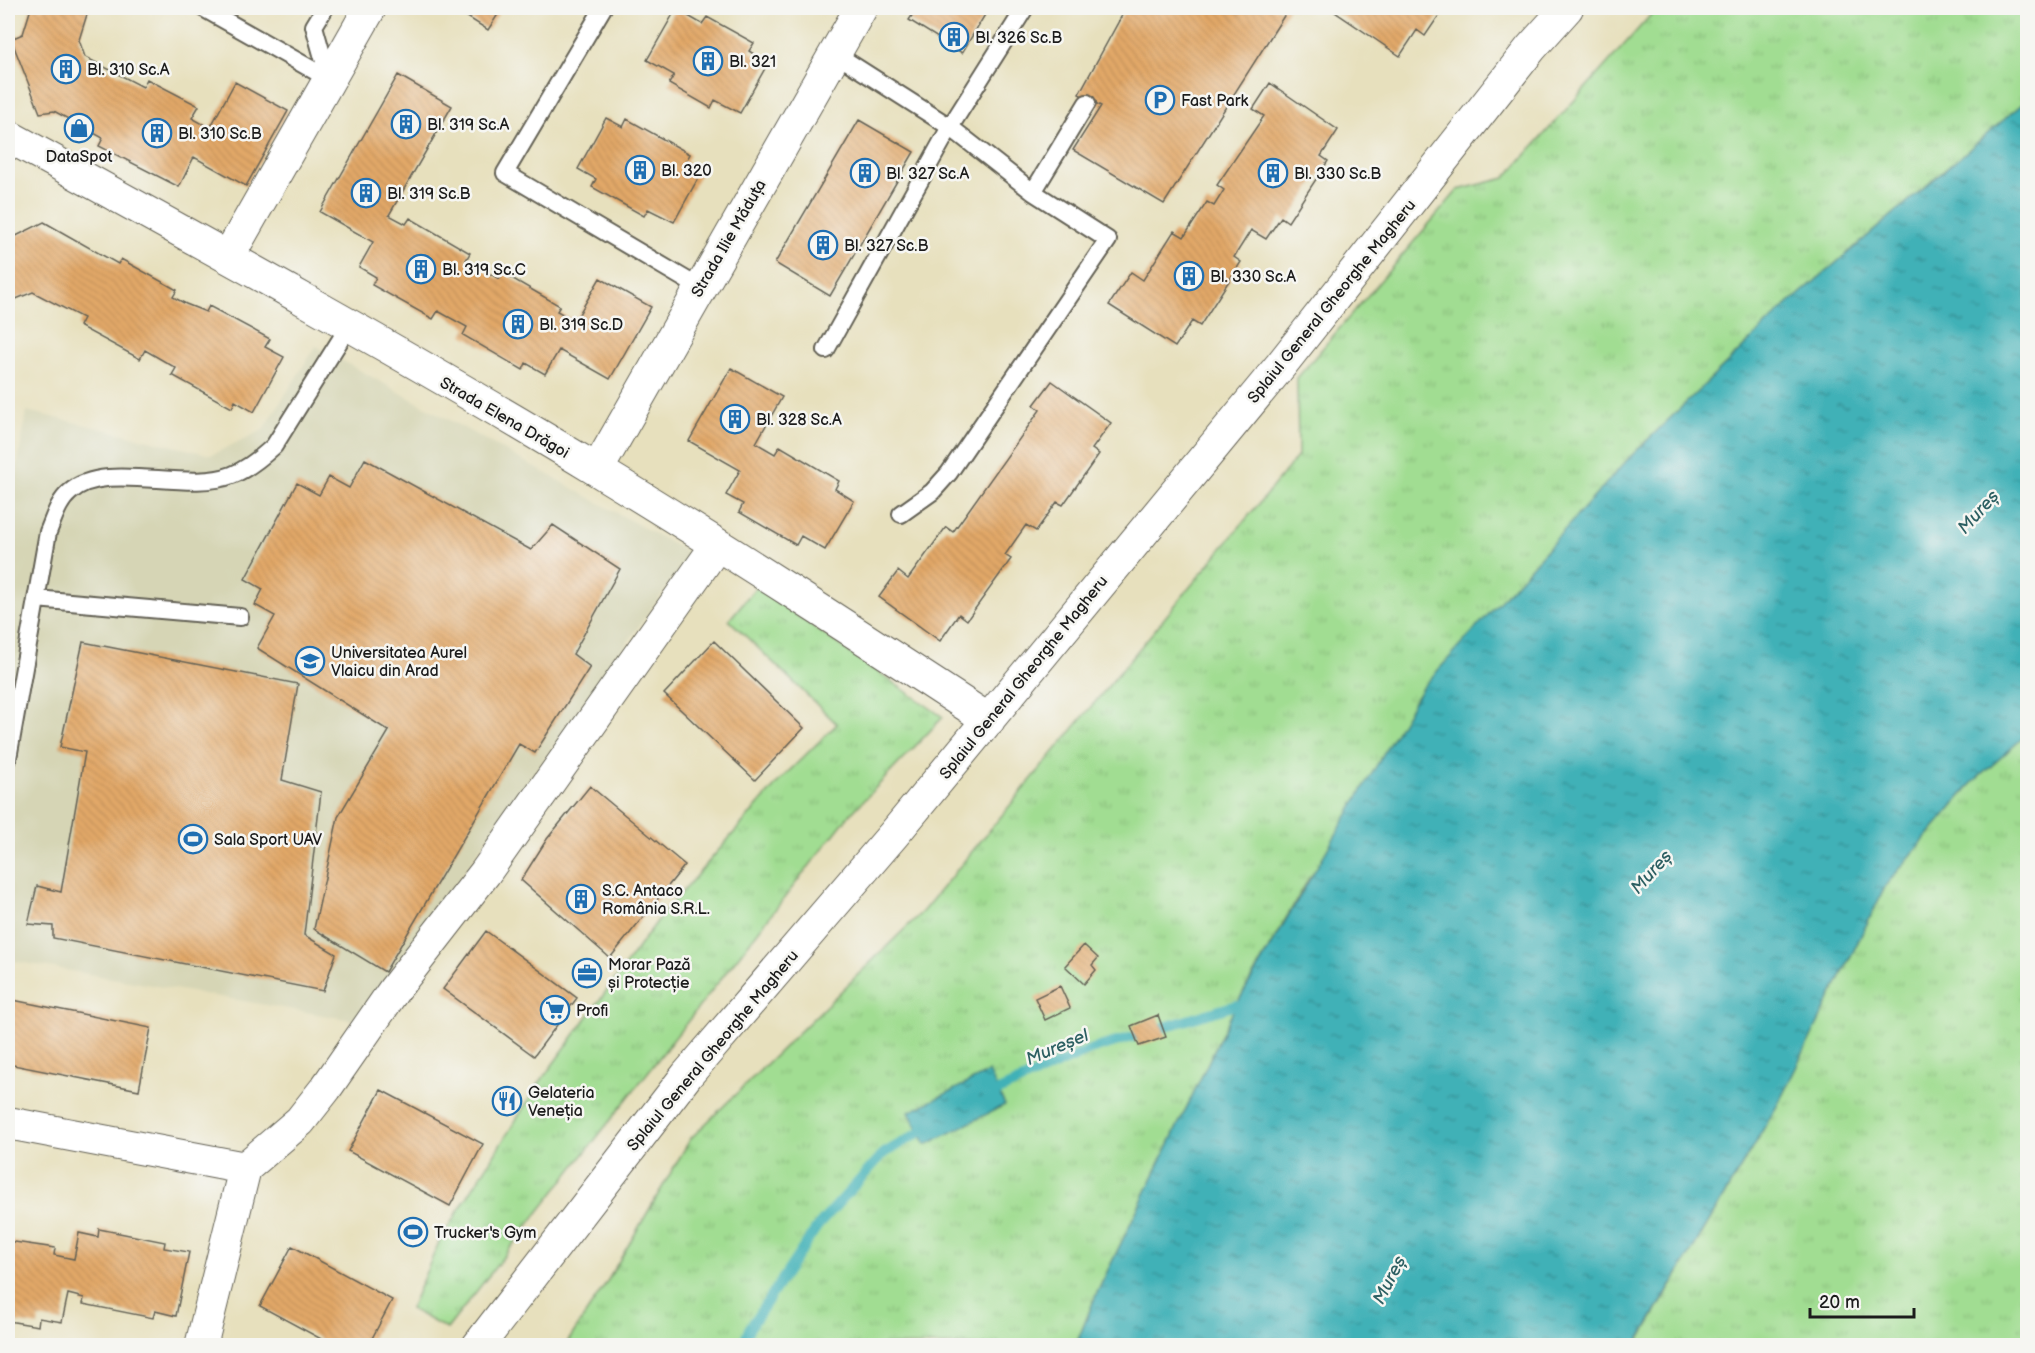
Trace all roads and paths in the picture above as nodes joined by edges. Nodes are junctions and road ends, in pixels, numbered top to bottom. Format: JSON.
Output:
{"nodes":[{"id":1,"x":202,"y":8,"type":"edge"},
{"id":2,"x":325,"y":8,"type":"edge"},
{"id":3,"x":370,"y":8,"type":"edge"},
{"id":4,"x":603,"y":8,"type":"edge"},
{"id":5,"x":861,"y":8,"type":"edge"},
{"id":6,"x":1025,"y":8,"type":"edge"},
{"id":7,"x":1567,"y":8,"type":"edge"},
{"id":8,"x":834,"y":53,"type":"junction"},
{"id":9,"x":329,"y":80,"type":"junction"},
{"id":10,"x":1087,"y":104,"type":"dead end"},
{"id":11,"x":950,"y":127,"type":"junction"},
{"id":12,"x":8,"y":136,"type":"edge"},
{"id":13,"x":1033,"y":192,"type":"junction"},
{"id":14,"x":228,"y":257,"type":"junction"},
{"id":15,"x":700,"y":288,"type":"junction"},
{"id":16,"x":349,"y":326,"type":"junction"},
{"id":17,"x":826,"y":351,"type":"dead end"},
{"id":18,"x":597,"y":470,"type":"junction"},
{"id":19,"x":901,"y":514,"type":"dead end"},
{"id":20,"x":717,"y":545,"type":"junction"},
{"id":21,"x":36,"y":599,"type":"junction"},
{"id":22,"x":240,"y":618,"type":"dead end"},
{"id":23,"x":989,"y":720,"type":"junction"},
{"id":24,"x":8,"y":758,"type":"edge"},
{"id":25,"x":8,"y":1123,"type":"edge"},
{"id":26,"x":245,"y":1168,"type":"junction"},
{"id":27,"x":201,"y":1346,"type":"edge"},
{"id":28,"x":478,"y":1346,"type":"edge"}],
"edges":[{"from":1,"to":9,"type":"lane"},
{"from":2,"to":9,"type":"lane"},
{"from":3,"to":9,"type":"street"},
{"from":4,"to":15,"type":"lane"},
{"from":5,"to":8,"type":"street","name":"Strada Ilie Măduța"},
{"from":6,"to":11,"type":"lane"},
{"from":7,"to":23,"type":"street","name":"Splaiul General Gheorghe Magheru"},
{"from":8,"to":11,"type":"lane"},
{"from":8,"to":15,"type":"street","name":"Strada Ilie Măduța"},
{"from":9,"to":14,"type":"street"},
{"from":10,"to":13,"type":"lane"},
{"from":11,"to":13,"type":"lane"},
{"from":11,"to":17,"type":"lane"},
{"from":12,"to":14,"type":"street","name":"Strada Elena Drăgoi"},
{"from":13,"to":19,"type":"lane"},
{"from":14,"to":16,"type":"street","name":"Strada Elena Drăgoi"},
{"from":15,"to":18,"type":"street","name":"Strada Ilie Măduța"},
{"from":16,"to":18,"type":"street","name":"Strada Elena Drăgoi"},
{"from":16,"to":21,"type":"lane"},
{"from":18,"to":20,"type":"street","name":"Strada Elena Drăgoi"},
{"from":20,"to":23,"type":"street","name":"Strada Elena Drăgoi"},
{"from":20,"to":26,"type":"street"},
{"from":21,"to":22,"type":"lane"},
{"from":21,"to":24,"type":"lane"},
{"from":23,"to":28,"type":"street","name":"Splaiul General Gheorghe Magheru"},
{"from":25,"to":26,"type":"street"},
{"from":26,"to":27,"type":"street"}]}
